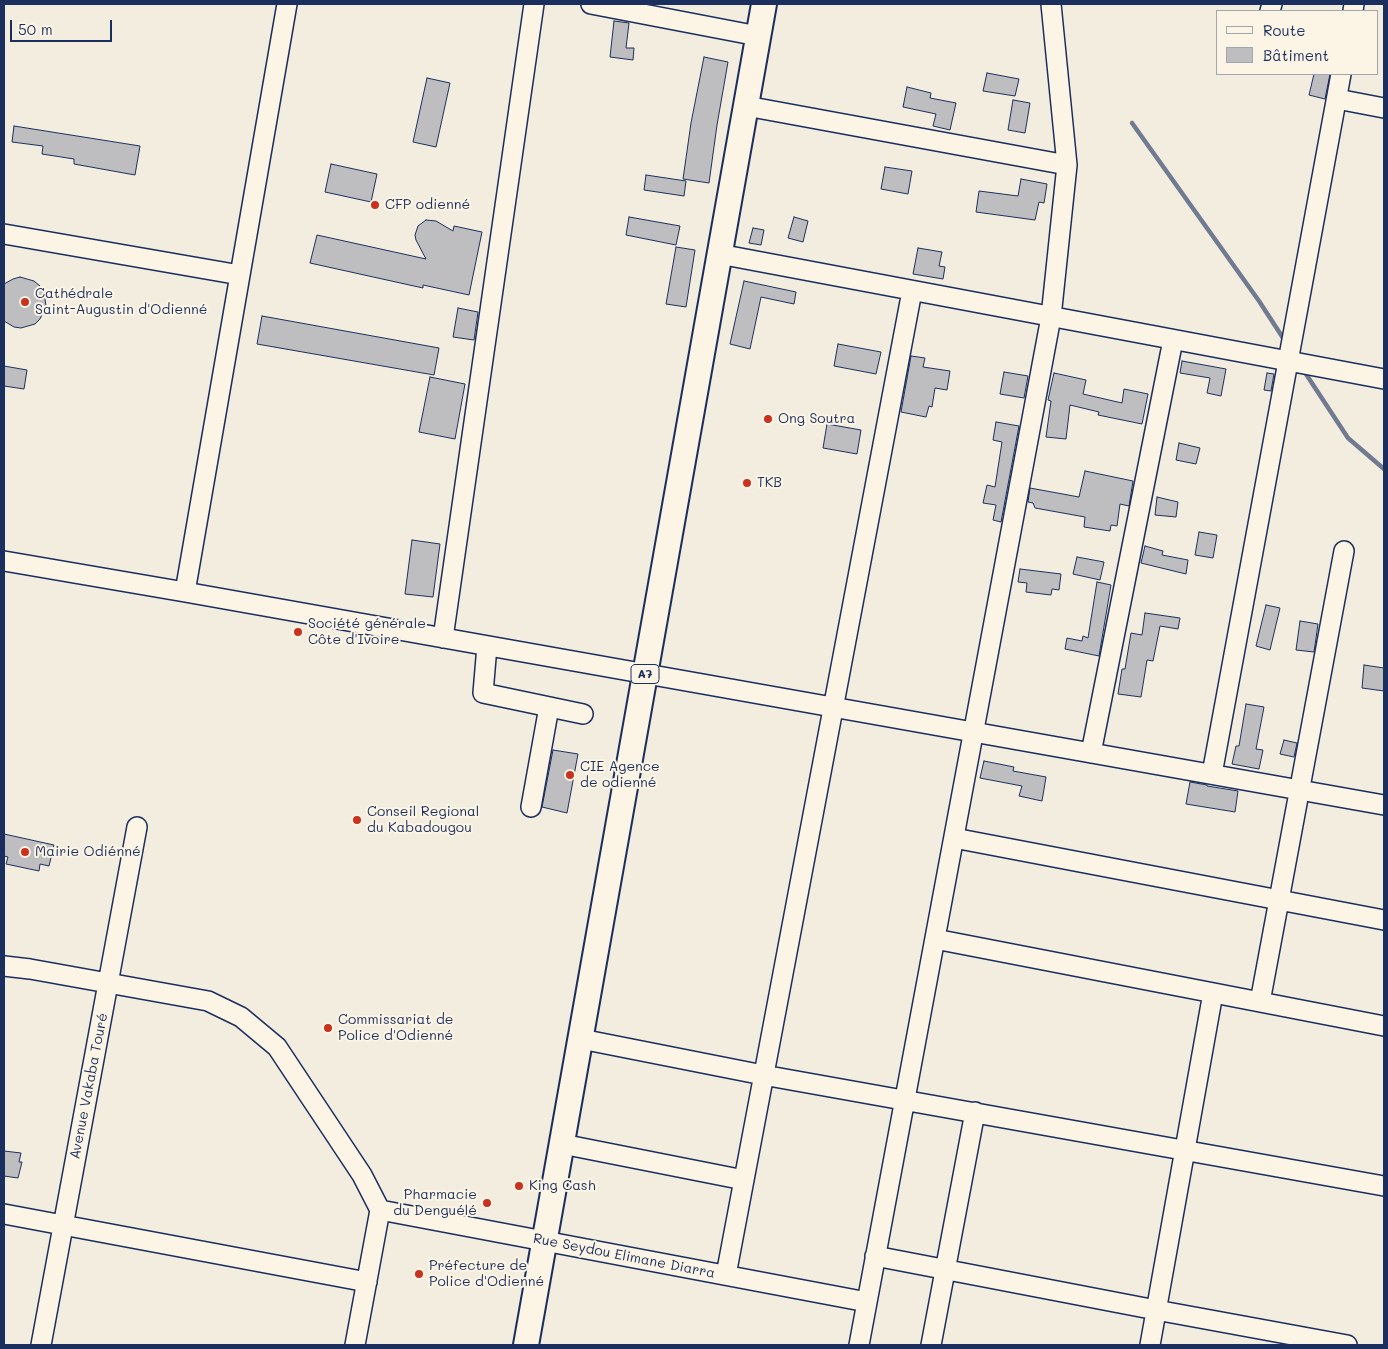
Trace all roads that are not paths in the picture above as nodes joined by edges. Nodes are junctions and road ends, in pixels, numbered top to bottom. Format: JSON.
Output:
{"nodes":[{"id":1,"x":287,"y":4,"type":"edge"},
{"id":2,"x":534,"y":4,"type":"edge"},
{"id":3,"x":591,"y":4,"type":"edge"},
{"id":4,"x":764,"y":4,"type":"edge"},
{"id":5,"x":1052,"y":4,"type":"edge"},
{"id":6,"x":758,"y":36,"type":"junction"},
{"id":7,"x":1341,"y":75,"type":"edge"},
{"id":8,"x":1337,"y":99,"type":"junction"},
{"id":9,"x":746,"y":106,"type":"junction"},
{"id":10,"x":1384,"y":108,"type":"edge"},
{"id":11,"x":1067,"y":165,"type":"junction"},
{"id":12,"x":4,"y":234,"type":"edge"},
{"id":13,"x":719,"y":254,"type":"junction"},
{"id":14,"x":240,"y":275,"type":"junction"},
{"id":15,"x":912,"y":291,"type":"junction"},
{"id":16,"x":1051,"y":317,"type":"junction"},
{"id":17,"x":1173,"y":340,"type":"junction"},
{"id":18,"x":1288,"y":361,"type":"junction"},
{"id":19,"x":1384,"y":379,"type":"edge"},
{"id":20,"x":1344,"y":551,"type":"dead end"},
{"id":21,"x":4,"y":561,"type":"edge"},
{"id":22,"x":185,"y":592,"type":"junction"},
{"id":23,"x":444,"y":638,"type":"junction"},
{"id":24,"x":487,"y":646,"type":"junction"},
{"id":25,"x":645,"y":674,"type":"junction"},
{"id":26,"x":833,"y":707,"type":"junction"},
{"id":27,"x":549,"y":708,"type":"junction"},
{"id":28,"x":583,"y":714,"type":"dead end"},
{"id":29,"x":974,"y":732,"type":"junction"},
{"id":30,"x":1091,"y":753,"type":"junction"},
{"id":31,"x":1212,"y":774,"type":"junction"},
{"id":32,"x":1299,"y":790,"type":"junction"},
{"id":33,"x":1384,"y":805,"type":"edge"},
{"id":34,"x":531,"y":807,"type":"dead end"},
{"id":35,"x":138,"y":827,"type":"dead end"},
{"id":36,"x":954,"y":838,"type":"junction"},
{"id":37,"x":1279,"y":900,"type":"junction"},
{"id":38,"x":1384,"y":920,"type":"edge"},
{"id":39,"x":935,"y":939,"type":"junction"},
{"id":40,"x":4,"y":966,"type":"edge"},
{"id":41,"x":108,"y":983,"type":"junction"},
{"id":42,"x":1213,"y":993,"type":"junction"},
{"id":43,"x":1260,"y":1002,"type":"junction"},
{"id":44,"x":1384,"y":1026,"type":"edge"},
{"id":45,"x":581,"y":1038,"type":"junction"},
{"id":46,"x":764,"y":1075,"type":"junction"},
{"id":47,"x":904,"y":1100,"type":"junction"},
{"id":48,"x":974,"y":1112,"type":"junction"},
{"id":49,"x":562,"y":1144,"type":"junction"},
{"id":50,"x":1185,"y":1150,"type":"junction"},
{"id":51,"x":744,"y":1180,"type":"junction"},
{"id":52,"x":1384,"y":1186,"type":"edge"},
{"id":53,"x":380,"y":1210,"type":"junction"},
{"id":54,"x":4,"y":1214,"type":"edge"},
{"id":55,"x":64,"y":1224,"type":"junction"},
{"id":56,"x":545,"y":1241,"type":"junction"},
{"id":57,"x":876,"y":1256,"type":"junction"},
{"id":58,"x":945,"y":1270,"type":"junction"},
{"id":59,"x":726,"y":1275,"type":"junction"},
{"id":60,"x":367,"y":1282,"type":"junction"},
{"id":61,"x":867,"y":1302,"type":"junction"},
{"id":62,"x":1156,"y":1310,"type":"junction"},
{"id":63,"x":41,"y":1345,"type":"edge"},
{"id":64,"x":355,"y":1345,"type":"edge"},
{"id":65,"x":526,"y":1345,"type":"edge"},
{"id":66,"x":859,"y":1345,"type":"edge"},
{"id":67,"x":931,"y":1345,"type":"edge"},
{"id":68,"x":1150,"y":1345,"type":"edge"},
{"id":69,"x":1348,"y":1345,"type":"edge"}],
"edges":[{"from":1,"to":14,"type":"street"},
{"from":2,"to":23,"type":"street"},
{"from":3,"to":6,"type":"street"},
{"from":4,"to":6,"type":"main road","number":"A7"},
{"from":5,"to":11,"type":"street"},
{"from":6,"to":9,"type":"main road","number":"A7"},
{"from":7,"to":8,"type":"street"},
{"from":8,"to":10,"type":"street"},
{"from":8,"to":18,"type":"street"},
{"from":9,"to":11,"type":"street"},
{"from":9,"to":13,"type":"main road","number":"A7"},
{"from":11,"to":16,"type":"street"},
{"from":12,"to":14,"type":"street"},
{"from":13,"to":15,"type":"street"},
{"from":13,"to":25,"type":"main road","number":"A7"},
{"from":14,"to":22,"type":"street"},
{"from":15,"to":16,"type":"street"},
{"from":15,"to":26,"type":"street"},
{"from":16,"to":17,"type":"street"},
{"from":16,"to":29,"type":"street"},
{"from":17,"to":18,"type":"street"},
{"from":17,"to":30,"type":"street"},
{"from":18,"to":19,"type":"street"},
{"from":18,"to":31,"type":"street"},
{"from":20,"to":32,"type":"street"},
{"from":21,"to":22,"type":"street"},
{"from":22,"to":23,"type":"street"},
{"from":23,"to":24,"type":"street"},
{"from":24,"to":25,"type":"street"},
{"from":24,"to":27,"type":"street"},
{"from":25,"to":26,"type":"street"},
{"from":25,"to":45,"type":"main road","number":"A7"},
{"from":26,"to":29,"type":"street"},
{"from":26,"to":46,"type":"street"},
{"from":27,"to":28,"type":"street"},
{"from":27,"to":34,"type":"street"},
{"from":29,"to":30,"type":"street"},
{"from":29,"to":36,"type":"street"},
{"from":30,"to":31,"type":"street"},
{"from":31,"to":32,"type":"street"},
{"from":32,"to":33,"type":"street"},
{"from":32,"to":37,"type":"street"},
{"from":35,"to":41,"type":"street","name":"Avenue Vakaba Touré"},
{"from":36,"to":37,"type":"street"},
{"from":36,"to":39,"type":"street"},
{"from":37,"to":38,"type":"street"},
{"from":37,"to":43,"type":"street"},
{"from":39,"to":42,"type":"street"},
{"from":39,"to":47,"type":"street"},
{"from":40,"to":41,"type":"street"},
{"from":41,"to":53,"type":"street"},
{"from":41,"to":55,"type":"street","name":"Avenue Vakaba Touré"},
{"from":42,"to":43,"type":"street"},
{"from":42,"to":50,"type":"street"},
{"from":43,"to":44,"type":"street"},
{"from":45,"to":46,"type":"street"},
{"from":45,"to":49,"type":"main road","number":"A7"},
{"from":46,"to":47,"type":"street"},
{"from":46,"to":51,"type":"street"},
{"from":47,"to":48,"type":"street"},
{"from":47,"to":57,"type":"street"},
{"from":48,"to":50,"type":"street"},
{"from":48,"to":58,"type":"street"},
{"from":49,"to":51,"type":"street"},
{"from":49,"to":56,"type":"main road","number":"A7"},
{"from":50,"to":52,"type":"street"},
{"from":50,"to":62,"type":"street"},
{"from":51,"to":59,"type":"street"},
{"from":53,"to":56,"type":"street","name":"Rue Seydou Elimane Diarra"},
{"from":53,"to":60,"type":"street"},
{"from":54,"to":55,"type":"street"},
{"from":55,"to":60,"type":"street"},
{"from":55,"to":63,"type":"street","name":"Avenue Vakaba Touré"},
{"from":56,"to":59,"type":"street","name":"Rue Seydou Elimane Diarra"},
{"from":56,"to":65,"type":"main road","number":"A7"},
{"from":57,"to":58,"type":"street"},
{"from":57,"to":61,"type":"street"},
{"from":58,"to":62,"type":"street"},
{"from":58,"to":67,"type":"street"},
{"from":59,"to":61,"type":"street","name":"Rue Seydou Elimane Diarra"},
{"from":60,"to":64,"type":"street"},
{"from":61,"to":66,"type":"street"},
{"from":62,"to":68,"type":"street"},
{"from":62,"to":69,"type":"street"}]}
